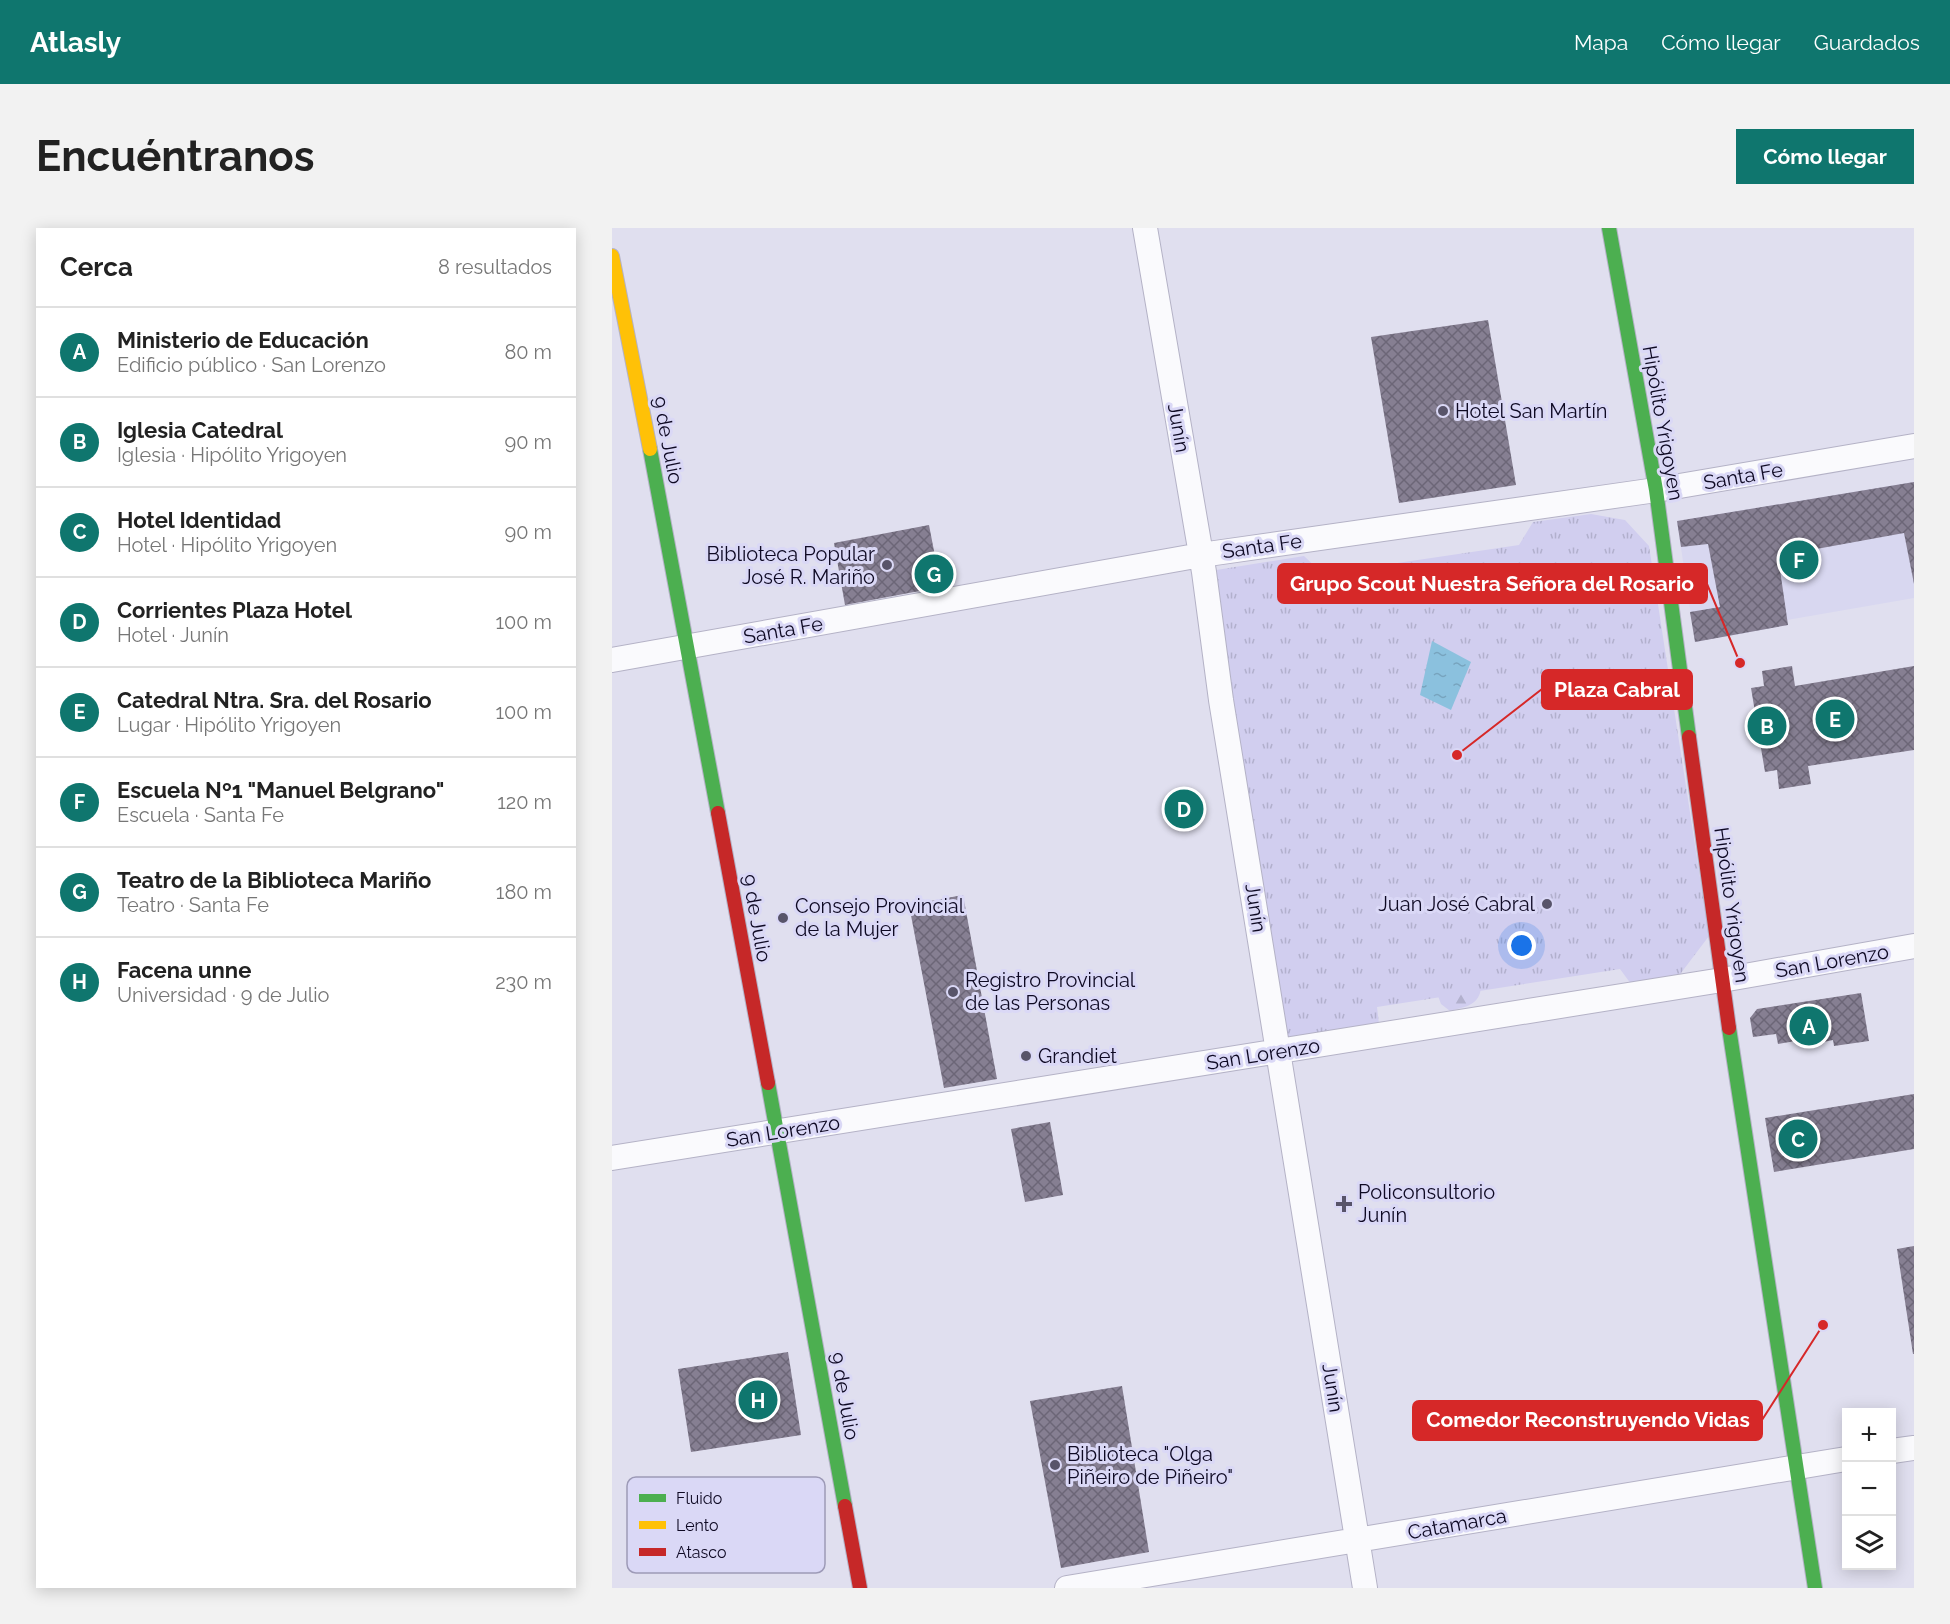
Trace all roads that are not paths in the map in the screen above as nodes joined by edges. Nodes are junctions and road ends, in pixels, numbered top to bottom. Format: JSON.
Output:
{"nodes":[{"id":1,"x":1145,"y":228,"type":"edge"},
{"id":2,"x":1609,"y":228,"type":"edge"},
{"id":3,"x":612,"y":256,"type":"edge"},
{"id":4,"x":1914,"y":446,"type":"edge"},
{"id":5,"x":1656,"y":490,"type":"junction"},
{"id":6,"x":1201,"y":555,"type":"junction"},
{"id":7,"x":688,"y":647,"type":"junction"},
{"id":8,"x":612,"y":660,"type":"edge"},
{"id":9,"x":1914,"y":946,"type":"edge"},
{"id":10,"x":1722,"y":980,"type":"junction"},
{"id":11,"x":1280,"y":1052,"type":"junction"},
{"id":12,"x":777,"y":1132,"type":"junction"},
{"id":13,"x":612,"y":1158,"type":"edge"},
{"id":14,"x":1914,"y":1448,"type":"edge"},
{"id":15,"x":1896,"y":1450,"type":"edge"},
{"id":16,"x":1842,"y":1460,"type":"edge"},
{"id":17,"x":1796,"y":1467,"type":"junction"},
{"id":18,"x":1357,"y":1541,"type":"junction"},
{"id":19,"x":860,"y":1588,"type":"edge"},
{"id":20,"x":1067,"y":1588,"type":"edge"},
{"id":21,"x":1365,"y":1588,"type":"edge"},
{"id":22,"x":1815,"y":1588,"type":"edge"}],
"edges":[{"from":1,"to":6,"type":"street","name":"Junín"},
{"from":2,"to":5,"type":"street","name":"Hipólito Yrigoyen"},
{"from":3,"to":7,"type":"street","name":"9 de Julio"},
{"from":4,"to":5,"type":"street","name":"Santa Fe"},
{"from":5,"to":6,"type":"street","name":"Santa Fe"},
{"from":5,"to":10,"type":"street","name":"Hipólito Yrigoyen"},
{"from":6,"to":7,"type":"street","name":"Santa Fe"},
{"from":6,"to":11,"type":"street","name":"Junín"},
{"from":7,"to":8,"type":"street","name":"Santa Fe"},
{"from":7,"to":12,"type":"street","name":"9 de Julio"},
{"from":9,"to":10,"type":"street","name":"San Lorenzo"},
{"from":10,"to":11,"type":"street","name":"San Lorenzo"},
{"from":10,"to":17,"type":"street","name":"Hipólito Yrigoyen"},
{"from":11,"to":12,"type":"street","name":"San Lorenzo"},
{"from":11,"to":18,"type":"street","name":"Junín"},
{"from":12,"to":13,"type":"street","name":"San Lorenzo"},
{"from":12,"to":19,"type":"street","name":"9 de Julio"},
{"from":14,"to":15,"type":"street"},
{"from":16,"to":17,"type":"street","name":"Catamarca"},
{"from":17,"to":18,"type":"street","name":"Catamarca"},
{"from":17,"to":22,"type":"street","name":"Hipólito Yrigoyen"},
{"from":18,"to":20,"type":"street","name":"Catamarca"},
{"from":18,"to":21,"type":"street","name":"Junín"}]}
